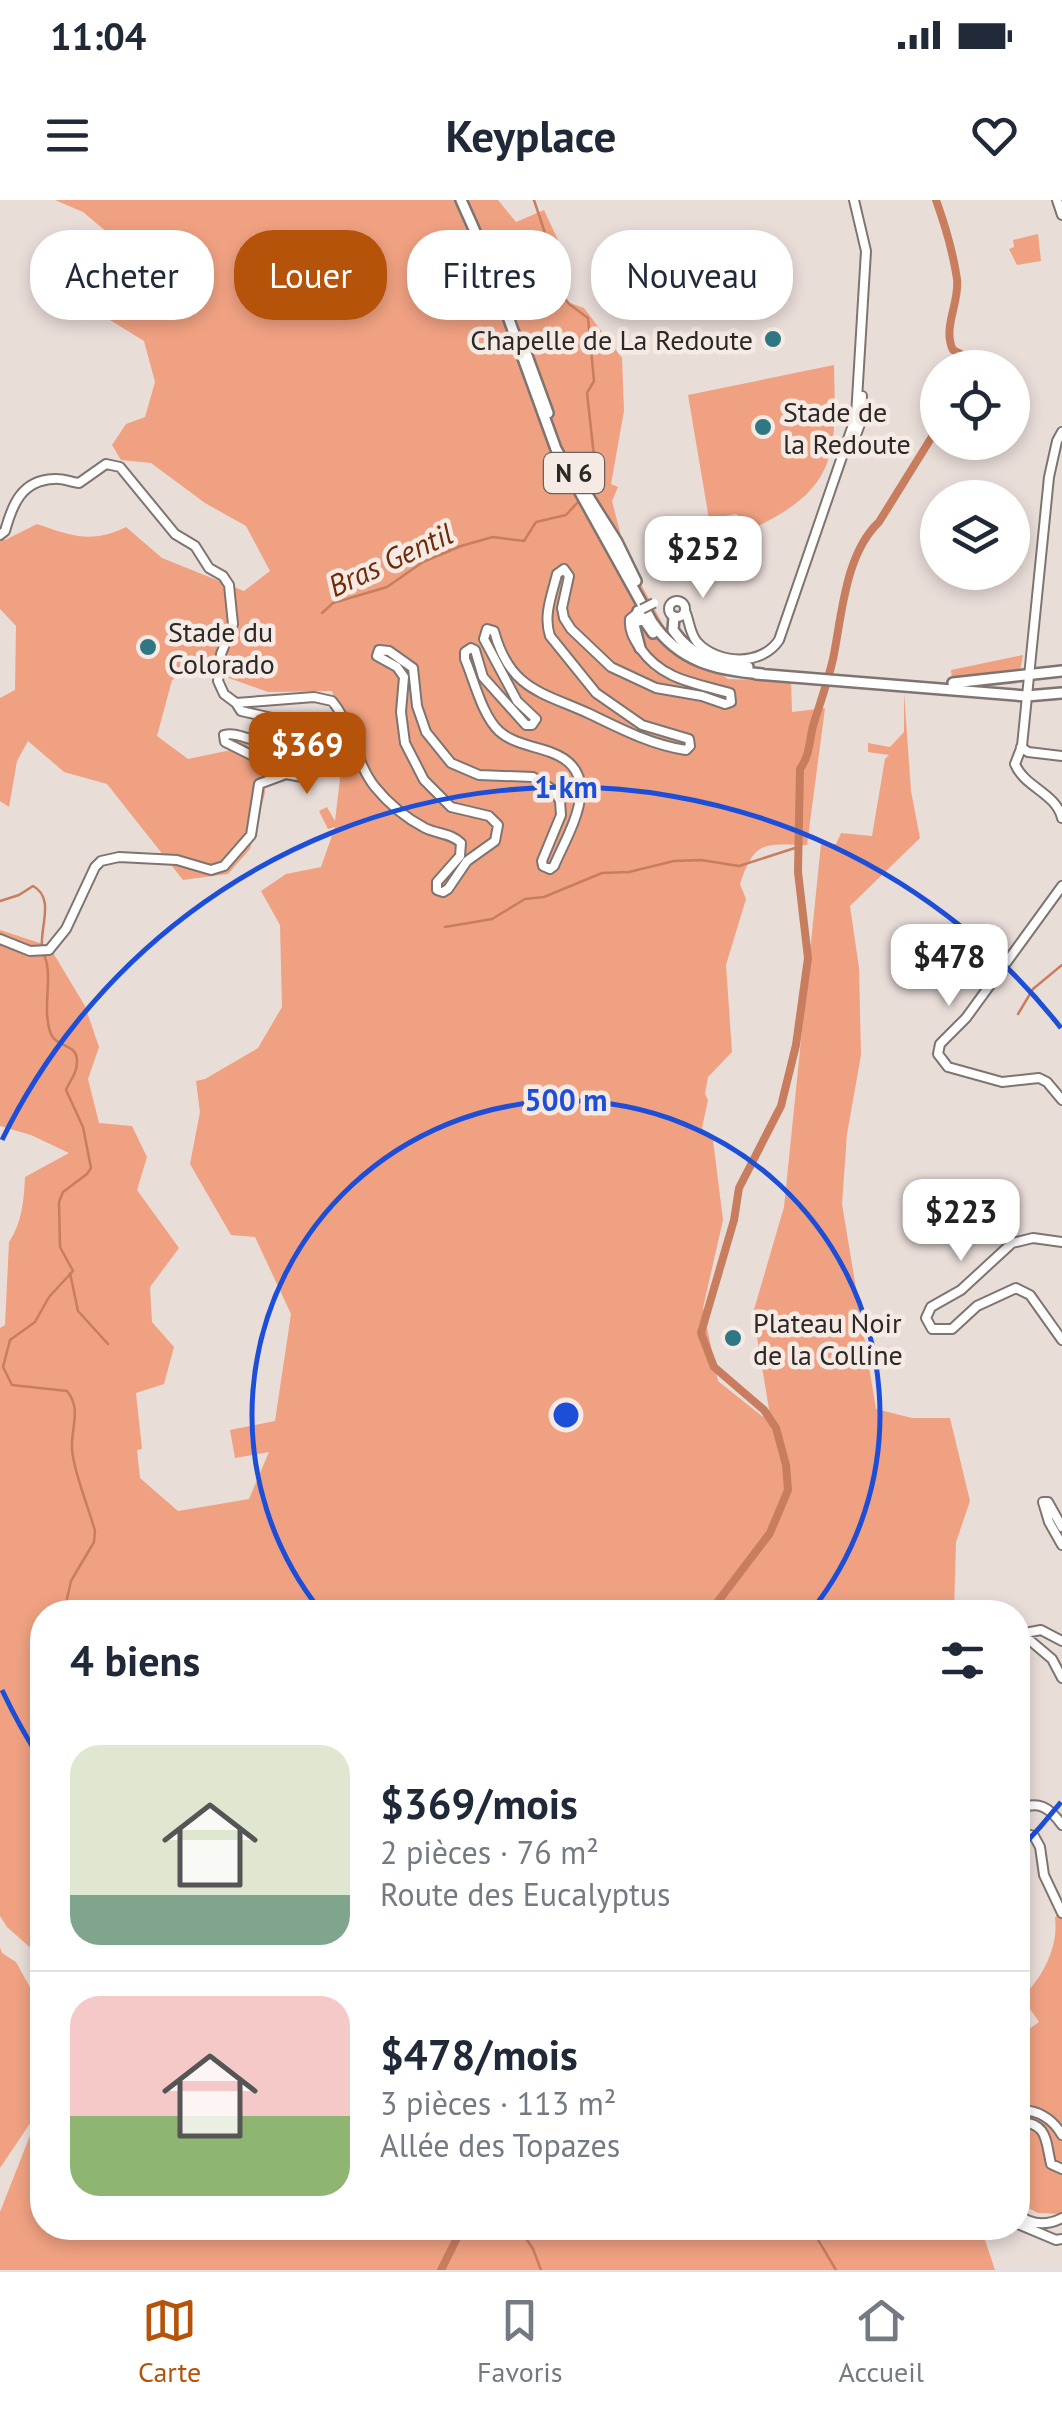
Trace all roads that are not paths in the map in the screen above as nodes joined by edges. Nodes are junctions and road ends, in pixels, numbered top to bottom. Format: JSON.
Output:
{"nodes":[{"id":1,"x":464,"y":200,"type":"edge"},
{"id":2,"x":854,"y":200,"type":"edge"},
{"id":3,"x":1058,"y":200,"type":"edge"},
{"id":4,"x":1062,"y":215,"type":"edge"},
{"id":5,"x":1062,"y":432,"type":"edge"},
{"id":6,"x":1062,"y":479,"type":"edge"},
{"id":7,"x":1050,"y":482,"type":"junction"},
{"id":8,"x":0,"y":535,"type":"edge"},
{"id":9,"x":676,"y":611,"type":"junction"},
{"id":10,"x":641,"y":614,"type":"junction"},
{"id":11,"x":640,"y":648,"type":"joint"},
{"id":12,"x":762,"y":672,"type":"junction"},
{"id":13,"x":1062,"y":672,"type":"edge"},
{"id":14,"x":1028,"y":676,"type":"junction"},
{"id":15,"x":944,"y":686,"type":"junction"},
{"id":16,"x":1062,"y":693,"type":"edge"},
{"id":17,"x":1026,"y":696,"type":"junction"},
{"id":18,"x":236,"y":703,"type":"junction"},
{"id":19,"x":1024,"y":748,"type":"junction"},
{"id":20,"x":1062,"y":756,"type":"edge"},
{"id":21,"x":1062,"y":818,"type":"edge"},
{"id":22,"x":1062,"y":886,"type":"edge"},
{"id":23,"x":0,"y":939,"type":"edge"},
{"id":24,"x":1062,"y":1100,"type":"edge"},
{"id":25,"x":1062,"y":1242,"type":"edge"},
{"id":26,"x":1062,"y":1340,"type":"edge"},
{"id":27,"x":1062,"y":1527,"type":"edge"},
{"id":28,"x":1062,"y":1545,"type":"edge"},
{"id":29,"x":1030,"y":1632,"type":"edge"},
{"id":30,"x":1030,"y":1641,"type":"edge"},
{"id":31,"x":1062,"y":1642,"type":"edge"},
{"id":32,"x":1062,"y":1678,"type":"edge"},
{"id":33,"x":1030,"y":1804,"type":"edge"},
{"id":34,"x":1062,"y":1825,"type":"edge"},
{"id":35,"x":1030,"y":1835,"type":"edge"},
{"id":36,"x":1062,"y":1913,"type":"edge"},
{"id":37,"x":1030,"y":2112,"type":"edge"},
{"id":38,"x":1030,"y":2122,"type":"edge"},
{"id":39,"x":1062,"y":2135,"type":"edge"},
{"id":40,"x":1062,"y":2169,"type":"edge"},
{"id":41,"x":1062,"y":2218,"type":"edge"},
{"id":42,"x":1030,"y":2221,"type":"edge"},
{"id":43,"x":1030,"y":2229,"type":"edge"},
{"id":44,"x":1062,"y":2239,"type":"edge"}],
"edges":[{"from":1,"to":12,"type":"main road","number":"N 6"},
{"from":2,"to":9,"type":"main road"},
{"from":3,"to":4,"type":"main road"},
{"from":5,"to":7,"type":"main road"},
{"from":6,"to":7,"type":"main road"},
{"from":7,"to":14,"type":"main road"},
{"from":8,"to":18,"type":"main road"},
{"from":9,"to":10,"type":"main road","bridge":true},
{"from":9,"to":12,"type":"main road"},
{"from":10,"to":11,"type":"main road"},
{"from":10,"to":12,"type":"main road"},
{"from":11,"to":18,"type":"main road"},
{"from":12,"to":15,"type":"main road","number":"N 6"},
{"from":13,"to":14,"type":"main road","number":"N 6"},
{"from":14,"to":15,"type":"main road","number":"N 6"},
{"from":14,"to":17,"type":"main road"},
{"from":15,"to":17,"type":"main road","number":"N 6"},
{"from":16,"to":17,"type":"main road","number":"N 6"},
{"from":17,"to":19,"type":"main road"},
{"from":18,"to":23,"type":"main road"},
{"from":19,"to":20,"type":"main road"},
{"from":19,"to":21,"type":"main road"},
{"from":22,"to":24,"type":"main road"},
{"from":25,"to":26,"type":"main road"},
{"from":27,"to":28,"type":"main road"},
{"from":29,"to":31,"type":"main road"},
{"from":30,"to":32,"type":"main road"},
{"from":33,"to":34,"type":"main road"},
{"from":35,"to":36,"type":"main road"},
{"from":37,"to":39,"type":"main road"},
{"from":38,"to":40,"type":"main road"},
{"from":41,"to":42,"type":"main road"},
{"from":43,"to":44,"type":"main road"}]}
